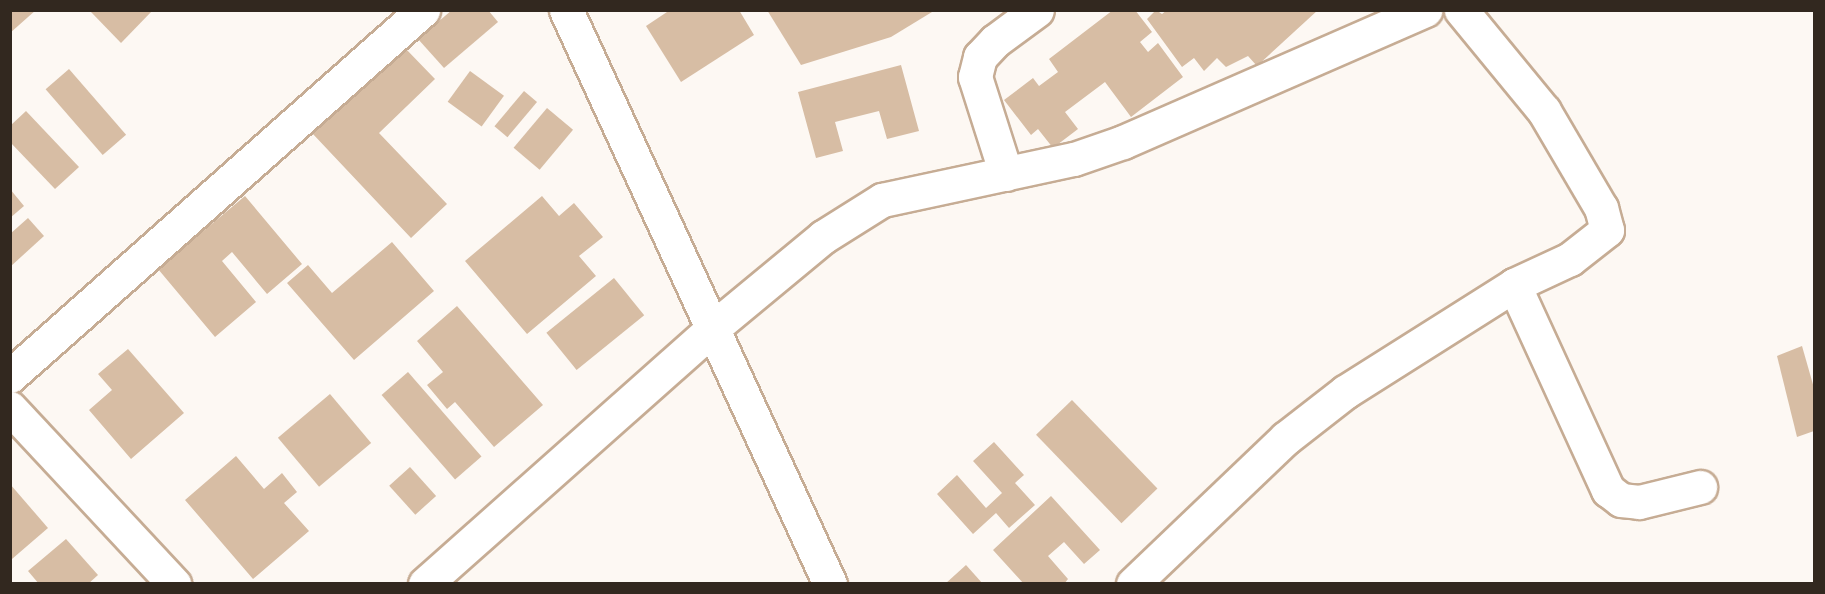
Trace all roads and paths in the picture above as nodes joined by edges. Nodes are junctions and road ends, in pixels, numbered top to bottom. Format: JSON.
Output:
{"nodes":[{"id":1,"x":423,"y":10,"type":"edge"},
{"id":2,"x":566,"y":10,"type":"edge"},
{"id":3,"x":1037,"y":10,"type":"edge"},
{"id":4,"x":1425,"y":10,"type":"edge"},
{"id":5,"x":1461,"y":10,"type":"edge"},
{"id":6,"x":1006,"y":174,"type":"junction"},
{"id":7,"x":1514,"y":285,"type":"junction"},
{"id":8,"x":712,"y":328,"type":"junction"},
{"id":9,"x":10,"y":375,"type":"edge"},
{"id":10,"x":10,"y":408,"type":"edge"},
{"id":11,"x":1700,"y":487,"type":"dead end"},
{"id":12,"x":1137,"y":582,"type":"edge"},
{"id":13,"x":174,"y":584,"type":"edge"},
{"id":14,"x":426,"y":584,"type":"edge"},
{"id":15,"x":830,"y":584,"type":"edge"}],
"edges":[{"from":1,"to":9,"type":"street"},
{"from":2,"to":8,"type":"street"},
{"from":3,"to":6,"type":"street"},
{"from":4,"to":6,"type":"street"},
{"from":5,"to":7,"type":"street"},
{"from":6,"to":8,"type":"street"},
{"from":7,"to":11,"type":"street"},
{"from":7,"to":12,"type":"street"},
{"from":8,"to":14,"type":"street"},
{"from":8,"to":15,"type":"street"},
{"from":10,"to":13,"type":"street"}]}
